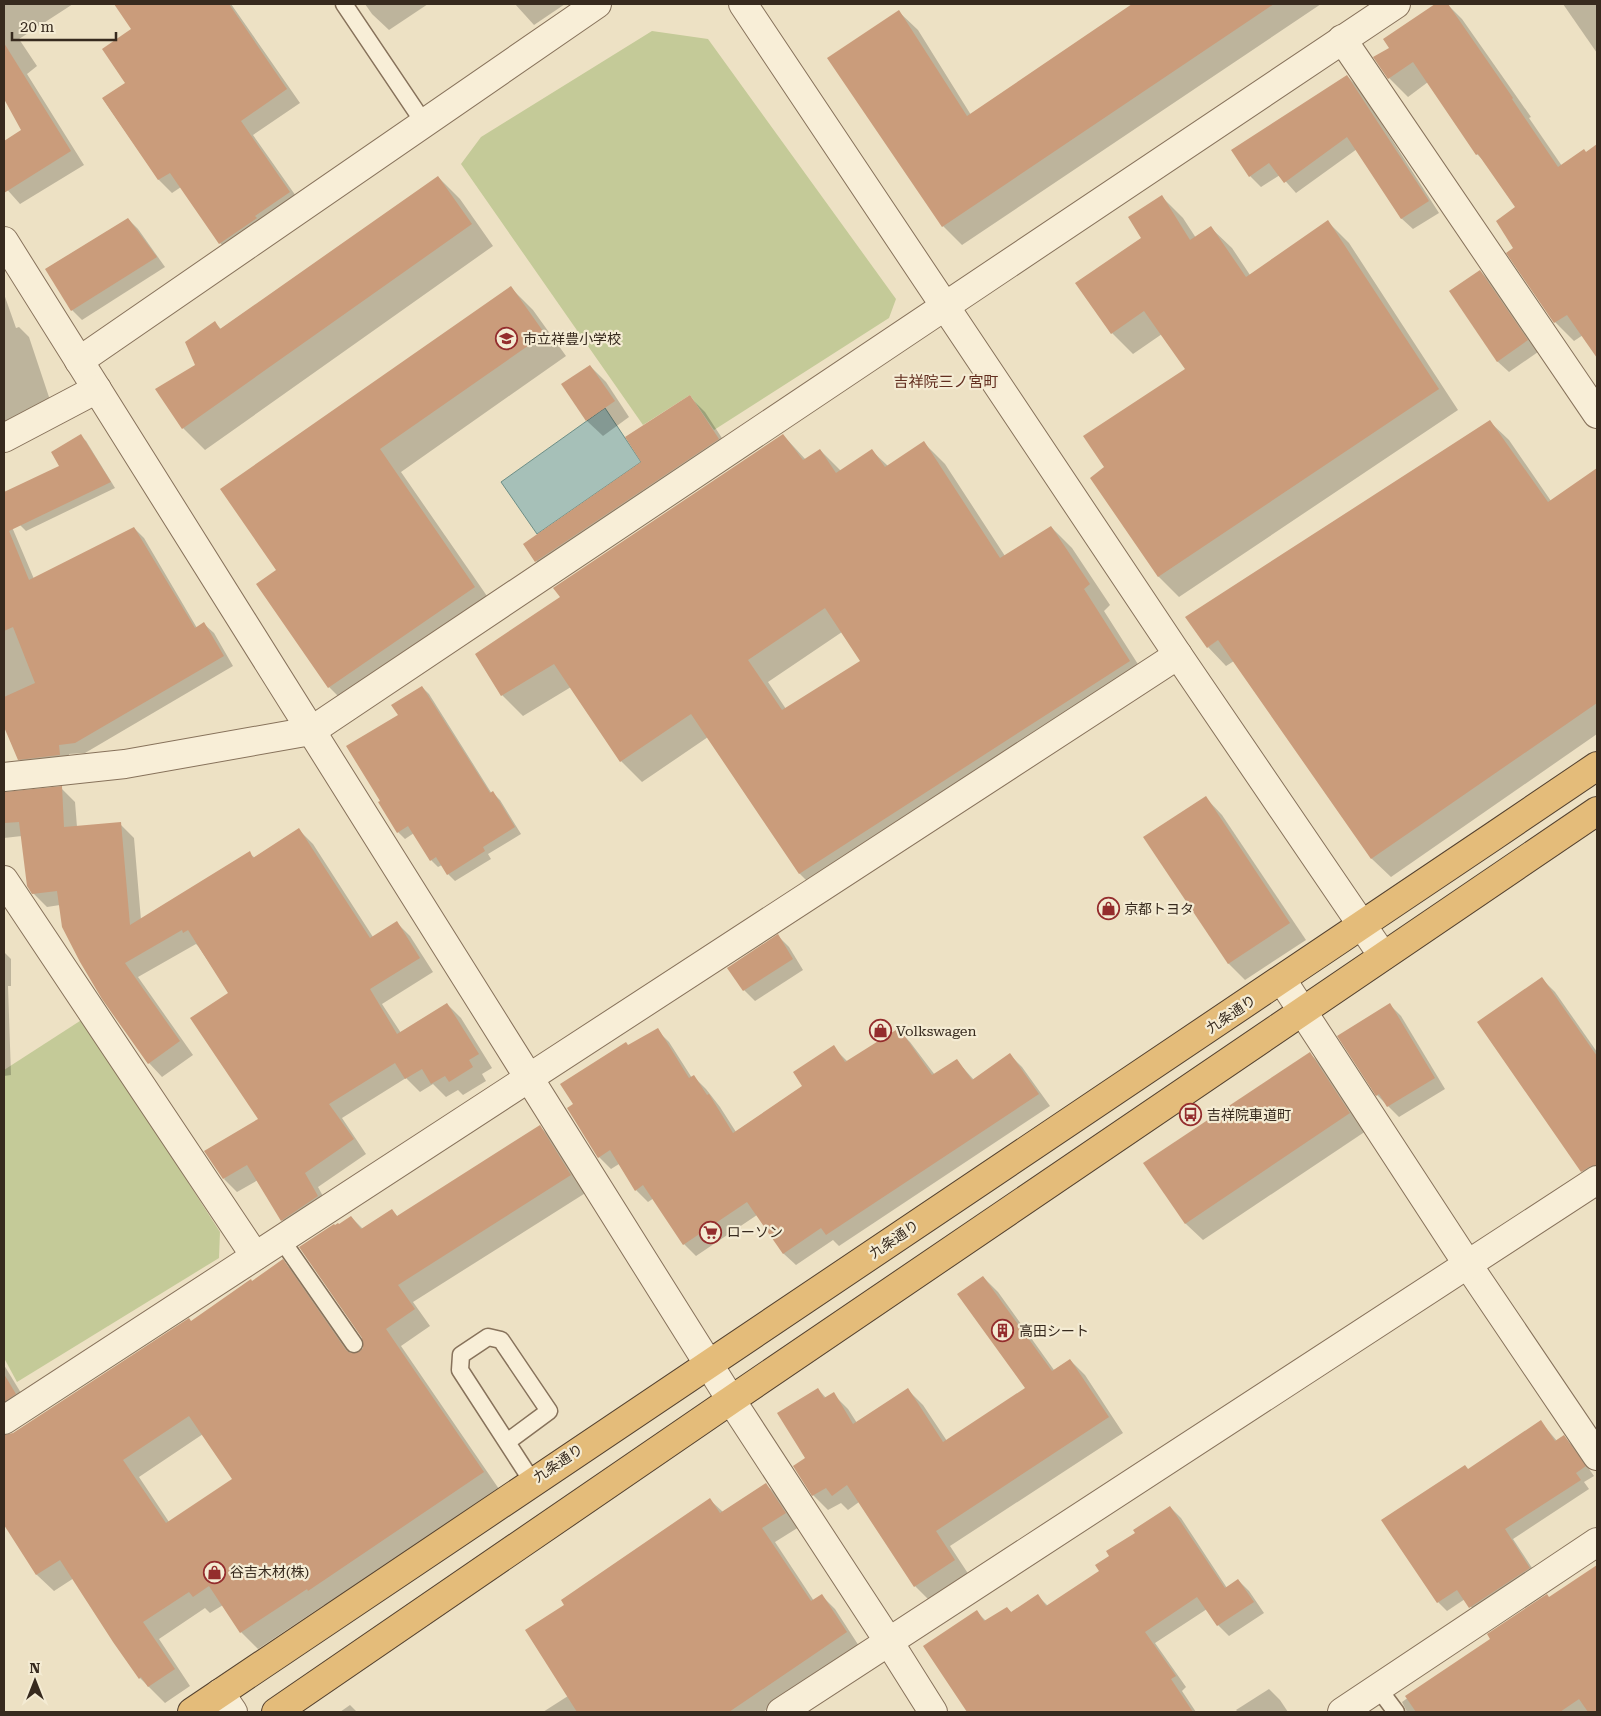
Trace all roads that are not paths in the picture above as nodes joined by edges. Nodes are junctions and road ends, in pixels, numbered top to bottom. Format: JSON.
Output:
{"nodes":[{"id":1,"x":344,"y":4,"type":"edge"},
{"id":2,"x":597,"y":4,"type":"edge"},
{"id":3,"x":743,"y":4,"type":"edge"},
{"id":4,"x":1396,"y":4,"type":"edge"},
{"id":5,"x":1342,"y":40,"type":"junction"},
{"id":6,"x":424,"y":123,"type":"junction"},
{"id":7,"x":4,"y":242,"type":"edge"},
{"id":8,"x":945,"y":306,"type":"junction"},
{"id":9,"x":79,"y":361,"type":"junction"},
{"id":10,"x":97,"y":389,"type":"junction"},
{"id":11,"x":1593,"y":398,"type":"edge"},
{"id":12,"x":4,"y":438,"type":"edge"},
{"id":13,"x":1178,"y":655,"type":"junction"},
{"id":14,"x":311,"y":731,"type":"junction"},
{"id":15,"x":1597,"y":766,"type":"edge"},
{"id":16,"x":4,"y":777,"type":"edge"},
{"id":17,"x":1597,"y":811,"type":"edge"},
{"id":18,"x":4,"y":880,"type":"edge"},
{"id":19,"x":1362,"y":926,"type":"junction"},
{"id":20,"x":1383,"y":956,"type":"junction"},
{"id":21,"x":1282,"y":980,"type":"junction"},
{"id":22,"x":1303,"y":1011,"type":"junction"},
{"id":23,"x":528,"y":1078,"type":"junction"},
{"id":24,"x":1597,"y":1180,"type":"edge"},
{"id":25,"x":281,"y":1239,"type":"junction"},
{"id":26,"x":255,"y":1256,"type":"junction"},
{"id":27,"x":1468,"y":1265,"type":"junction"},
{"id":28,"x":354,"y":1344,"type":"dead end"},
{"id":29,"x":708,"y":1364,"type":"junction"},
{"id":30,"x":731,"y":1400,"type":"junction"},
{"id":31,"x":4,"y":1420,"type":"edge"},
{"id":32,"x":506,"y":1442,"type":"junction"},
{"id":33,"x":1597,"y":1456,"type":"edge"},
{"id":34,"x":532,"y":1481,"type":"junction"},
{"id":35,"x":1597,"y":1542,"type":"edge"},
{"id":36,"x":889,"y":1642,"type":"junction"},
{"id":37,"x":1378,"y":1688,"type":"junction"},
{"id":38,"x":227,"y":1703,"type":"edge"},
{"id":39,"x":192,"y":1712,"type":"edge"},
{"id":40,"x":276,"y":1712,"type":"edge"},
{"id":41,"x":781,"y":1712,"type":"edge"},
{"id":42,"x":933,"y":1712,"type":"edge"},
{"id":43,"x":1342,"y":1712,"type":"edge"},
{"id":44,"x":1396,"y":1712,"type":"edge"}],
"edges":[{"from":1,"to":6,"type":"lane"},
{"from":2,"to":6,"type":"street"},
{"from":3,"to":8,"type":"street"},
{"from":4,"to":5,"type":"street"},
{"from":5,"to":8,"type":"street"},
{"from":5,"to":11,"type":"street"},
{"from":6,"to":9,"type":"street"},
{"from":7,"to":9,"type":"street"},
{"from":8,"to":13,"type":"street"},
{"from":8,"to":14,"type":"street"},
{"from":9,"to":10,"type":"street"},
{"from":10,"to":12,"type":"street"},
{"from":10,"to":14,"type":"street"},
{"from":13,"to":19,"type":"street"},
{"from":13,"to":23,"type":"street"},
{"from":14,"to":16,"type":"street"},
{"from":14,"to":23,"type":"street"},
{"from":15,"to":19,"type":"highway","name":"九条通り"},
{"from":17,"to":20,"type":"highway"},
{"from":18,"to":26,"type":"street"},
{"from":19,"to":20,"type":"street"},
{"from":19,"to":21,"type":"highway","name":"九条通り"},
{"from":20,"to":22,"type":"highway"},
{"from":21,"to":22,"type":"street"},
{"from":21,"to":29,"type":"highway","name":"九条通り"},
{"from":22,"to":27,"type":"street"},
{"from":22,"to":30,"type":"highway"},
{"from":23,"to":25,"type":"street"},
{"from":23,"to":29,"type":"street"},
{"from":24,"to":27,"type":"street"},
{"from":25,"to":26,"type":"street"},
{"from":25,"to":28,"type":"lane"},
{"from":26,"to":31,"type":"street"},
{"from":27,"to":33,"type":"street"},
{"from":27,"to":36,"type":"street"},
{"from":29,"to":30,"type":"street"},
{"from":29,"to":34,"type":"highway","name":"九条通り"},
{"from":30,"to":36,"type":"street"},
{"from":30,"to":40,"type":"highway"},
{"from":32,"to":32,"type":"lane"},
{"from":32,"to":34,"type":"lane"},
{"from":34,"to":38,"type":"highway","name":"九条通り"},
{"from":35,"to":37,"type":"street"},
{"from":36,"to":41,"type":"street"},
{"from":36,"to":42,"type":"street"},
{"from":37,"to":43,"type":"street"},
{"from":37,"to":44,"type":"lane"},
{"from":38,"to":39,"type":"highway","name":"九条通り"}]}
